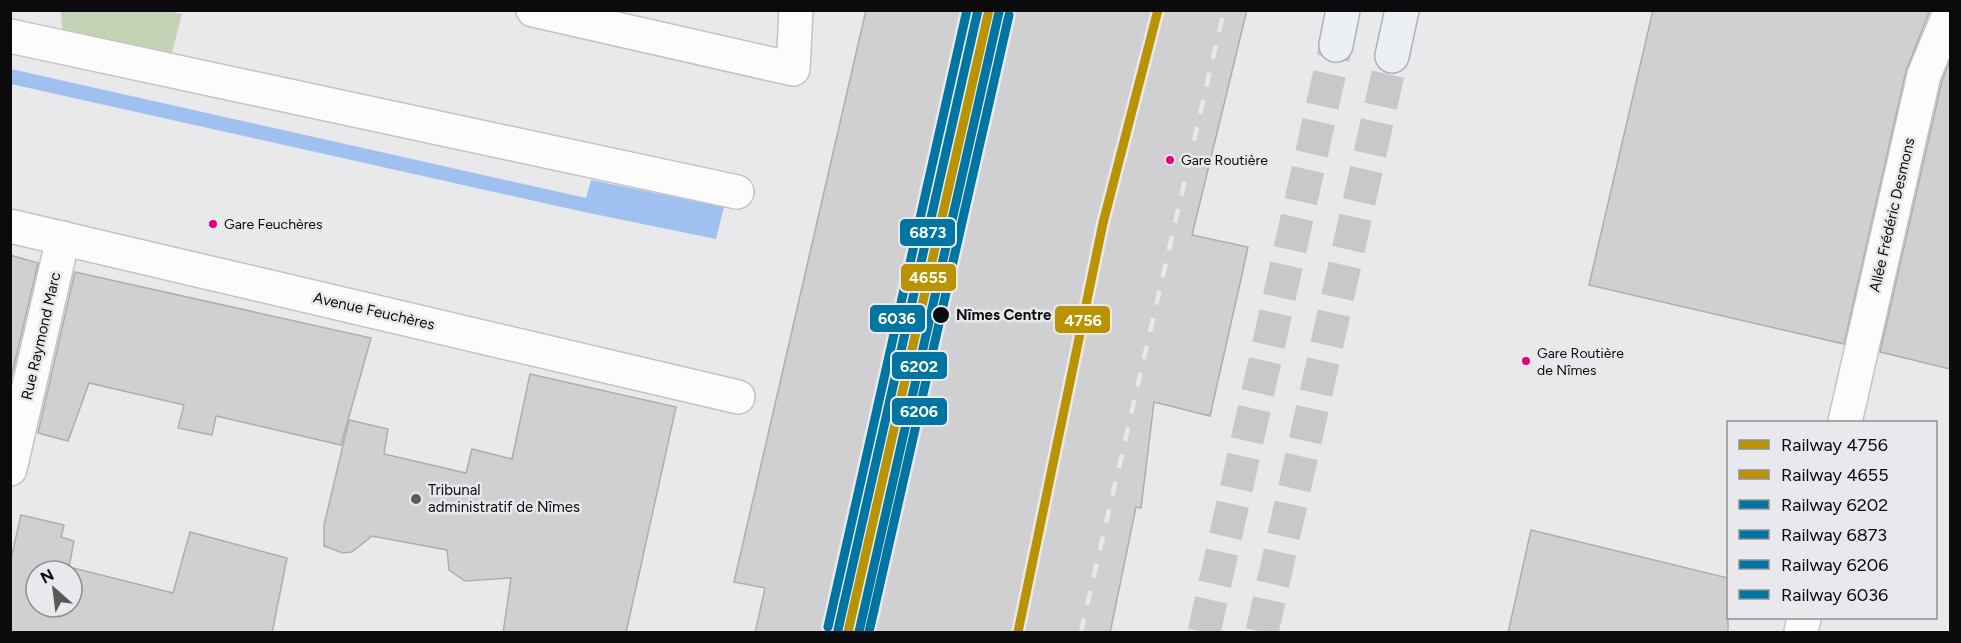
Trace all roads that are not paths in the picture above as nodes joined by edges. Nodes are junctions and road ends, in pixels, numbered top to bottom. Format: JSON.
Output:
{"nodes":[{"id":1,"x":533,"y":10,"type":"edge"},
{"id":2,"x":796,"y":10,"type":"edge"},
{"id":3,"x":1343,"y":10,"type":"edge"},
{"id":4,"x":1402,"y":10,"type":"edge"},
{"id":5,"x":1950,"y":12,"type":"edge"},
{"id":6,"x":10,"y":36,"type":"edge"},
{"id":7,"x":1336,"y":45,"type":"tunnel mouth"},
{"id":8,"x":1392,"y":56,"type":"tunnel mouth"},
{"id":9,"x":738,"y":192,"type":"dead end"},
{"id":10,"x":10,"y":226,"type":"edge"},
{"id":11,"x":63,"y":238,"type":"junction"},
{"id":12,"x":738,"y":397,"type":"dead end"},
{"id":13,"x":1845,"y":421,"type":"edge"},
{"id":14,"x":10,"y":469,"type":"edge"}],
"edges":[{"from":1,"to":2,"type":"street"},
{"from":3,"to":7,"type":"main road"},
{"from":4,"to":8,"type":"main road"},
{"from":5,"to":13,"type":"street","name":"Allée Frédéric Desmons"},
{"from":6,"to":9,"type":"street"},
{"from":10,"to":11,"type":"street","name":"Avenue Feuchères"},
{"from":11,"to":12,"type":"street","name":"Avenue Feuchères"},
{"from":11,"to":14,"type":"street","name":"Rue Raymond Marc"}]}
